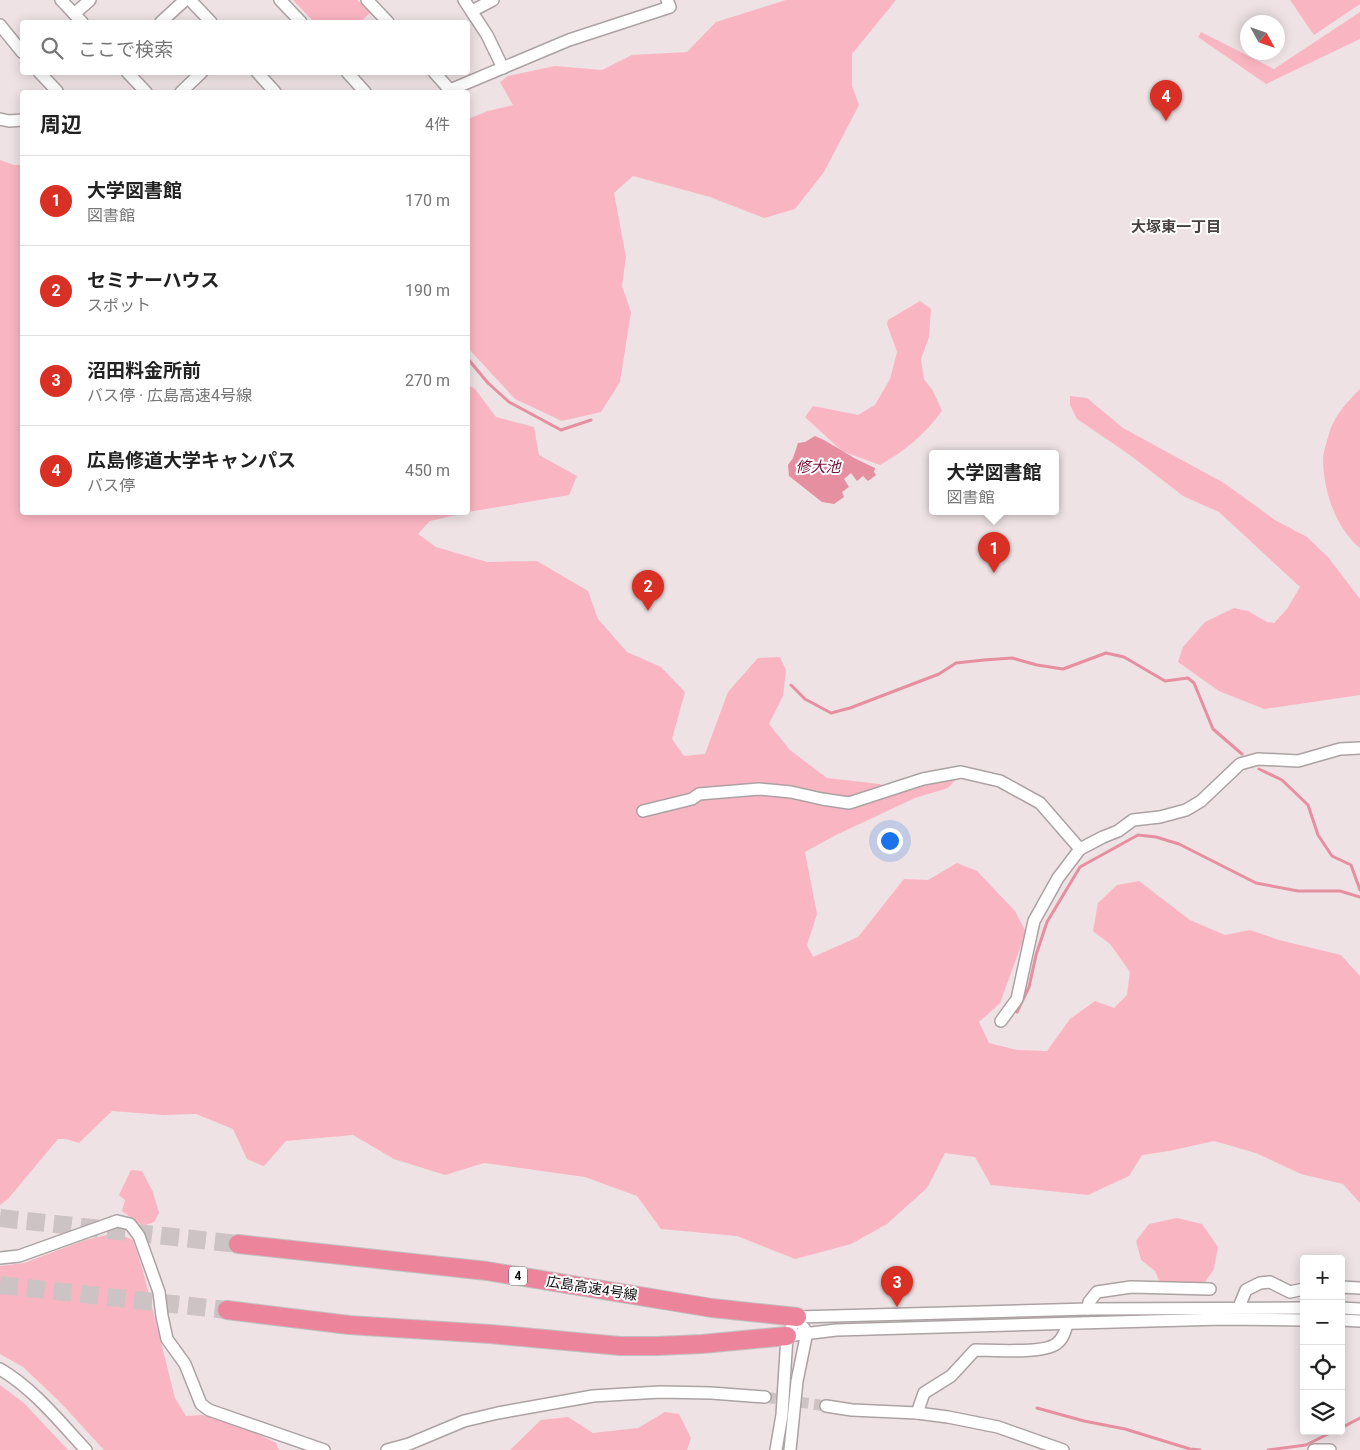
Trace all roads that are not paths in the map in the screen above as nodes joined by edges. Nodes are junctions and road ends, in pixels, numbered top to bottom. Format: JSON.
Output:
{"nodes":[{"id":1,"x":61,"y":0,"type":"edge"},
{"id":2,"x":90,"y":0,"type":"edge"},
{"id":3,"x":185,"y":0,"type":"edge"},
{"id":4,"x":190,"y":0,"type":"edge"},
{"id":5,"x":280,"y":0,"type":"edge"},
{"id":6,"x":368,"y":0,"type":"edge"},
{"id":7,"x":464,"y":0,"type":"edge"},
{"id":8,"x":493,"y":0,"type":"edge"},
{"id":9,"x":667,"y":0,"type":"edge"},
{"id":10,"x":472,"y":11,"type":"junction"},
{"id":11,"x":78,"y":18,"type":"edge"},
{"id":12,"x":163,"y":20,"type":"edge"},
{"id":13,"x":208,"y":20,"type":"edge"},
{"id":14,"x":299,"y":20,"type":"edge"},
{"id":15,"x":386,"y":20,"type":"edge"},
{"id":16,"x":0,"y":25,"type":"edge"},
{"id":17,"x":20,"y":50,"type":"edge"},
{"id":18,"x":502,"y":68,"type":"junction"},
{"id":19,"x":42,"y":75,"type":"edge"},
{"id":20,"x":130,"y":75,"type":"edge"},
{"id":21,"x":199,"y":75,"type":"edge"},
{"id":22,"x":260,"y":75,"type":"edge"},
{"id":23,"x":350,"y":75,"type":"edge"},
{"id":24,"x":436,"y":75,"type":"edge"},
{"id":25,"x":55,"y":90,"type":"edge"},
{"id":26,"x":144,"y":90,"type":"edge"},
{"id":27,"x":183,"y":90,"type":"edge"},
{"id":28,"x":273,"y":90,"type":"edge"},
{"id":29,"x":363,"y":90,"type":"edge"},
{"id":30,"x":447,"y":90,"type":"edge"},
{"id":31,"x":450,"y":90,"type":"edge"},
{"id":32,"x":0,"y":119,"type":"edge"},
{"id":33,"x":20,"y":120,"type":"edge"},
{"id":34,"x":1360,"y":748,"type":"edge"},
{"id":35,"x":643,"y":811,"type":"dead end"},
{"id":36,"x":1080,"y":849,"type":"junction"},
{"id":37,"x":1001,"y":1021,"type":"dead end"},
{"id":38,"x":238,"y":1244,"type":"tunnel mouth"},
{"id":39,"x":0,"y":1258,"type":"edge"},
{"id":40,"x":1345,"y":1287,"type":"edge"},
{"id":41,"x":1360,"y":1288,"type":"edge"},
{"id":42,"x":1210,"y":1289,"type":"dead end"},
{"id":43,"x":1300,"y":1290,"type":"edge"},
{"id":44,"x":1238,"y":1307,"type":"junction"},
{"id":45,"x":1300,"y":1308,"type":"edge"},
{"id":46,"x":1345,"y":1308,"type":"edge"},
{"id":47,"x":1088,"y":1309,"type":"junction"},
{"id":48,"x":1360,"y":1309,"type":"edge"},
{"id":49,"x":227,"y":1310,"type":"tunnel mouth"},
{"id":50,"x":797,"y":1317,"type":"junction"},
{"id":51,"x":1300,"y":1320,"type":"edge"},
{"id":52,"x":1345,"y":1320,"type":"edge"},
{"id":53,"x":1360,"y":1321,"type":"edge"},
{"id":54,"x":1067,"y":1324,"type":"junction"},
{"id":55,"x":807,"y":1332,"type":"junction"},
{"id":56,"x":787,"y":1336,"type":"junction"},
{"id":57,"x":0,"y":1369,"type":"edge"},
{"id":58,"x":765,"y":1397,"type":"tunnel mouth"},
{"id":59,"x":826,"y":1406,"type":"tunnel mouth"},
{"id":60,"x":917,"y":1413,"type":"junction"},
{"id":61,"x":86,"y":1450,"type":"edge"},
{"id":62,"x":324,"y":1450,"type":"edge"},
{"id":63,"x":387,"y":1450,"type":"edge"},
{"id":64,"x":776,"y":1450,"type":"edge"},
{"id":65,"x":790,"y":1450,"type":"edge"},
{"id":66,"x":1063,"y":1450,"type":"edge"},
{"id":67,"x":1314,"y":1450,"type":"edge"},
{"id":68,"x":1330,"y":1450,"type":"edge"}],
"edges":[{"from":1,"to":11,"type":"street"},
{"from":2,"to":11,"type":"street"},
{"from":3,"to":12,"type":"street"},
{"from":4,"to":13,"type":"street"},
{"from":5,"to":14,"type":"street"},
{"from":6,"to":15,"type":"street"},
{"from":7,"to":10,"type":"street"},
{"from":8,"to":10,"type":"street"},
{"from":9,"to":18,"type":"street"},
{"from":10,"to":18,"type":"street"},
{"from":16,"to":17,"type":"street"},
{"from":18,"to":31,"type":"street"},
{"from":19,"to":25,"type":"street"},
{"from":20,"to":26,"type":"street"},
{"from":21,"to":27,"type":"street"},
{"from":22,"to":28,"type":"street"},
{"from":23,"to":29,"type":"street"},
{"from":24,"to":30,"type":"street"},
{"from":32,"to":33,"type":"street"},
{"from":34,"to":36,"type":"street"},
{"from":35,"to":36,"type":"street"},
{"from":36,"to":37,"type":"street"},
{"from":38,"to":50,"type":"highway","name":"広島高速4号線","number":"4"},
{"from":39,"to":62,"type":"street"},
{"from":40,"to":41,"type":"street"},
{"from":42,"to":47,"type":"street"},
{"from":43,"to":44,"type":"street"},
{"from":44,"to":45,"type":"street"},
{"from":44,"to":47,"type":"street"},
{"from":46,"to":48,"type":"street"},
{"from":47,"to":50,"type":"street"},
{"from":49,"to":56,"type":"highway"},
{"from":50,"to":55,"type":"street"},
{"from":50,"to":56,"type":"street"},
{"from":51,"to":54,"type":"street"},
{"from":52,"to":53,"type":"street"},
{"from":54,"to":55,"type":"street"},
{"from":54,"to":60,"type":"street"},
{"from":55,"to":56,"type":"street"},
{"from":55,"to":65,"type":"street"},
{"from":56,"to":64,"type":"street"},
{"from":57,"to":61,"type":"street"},
{"from":58,"to":63,"type":"street"},
{"from":59,"to":60,"type":"street"},
{"from":60,"to":66,"type":"street"},
{"from":67,"to":68,"type":"street"}]}
